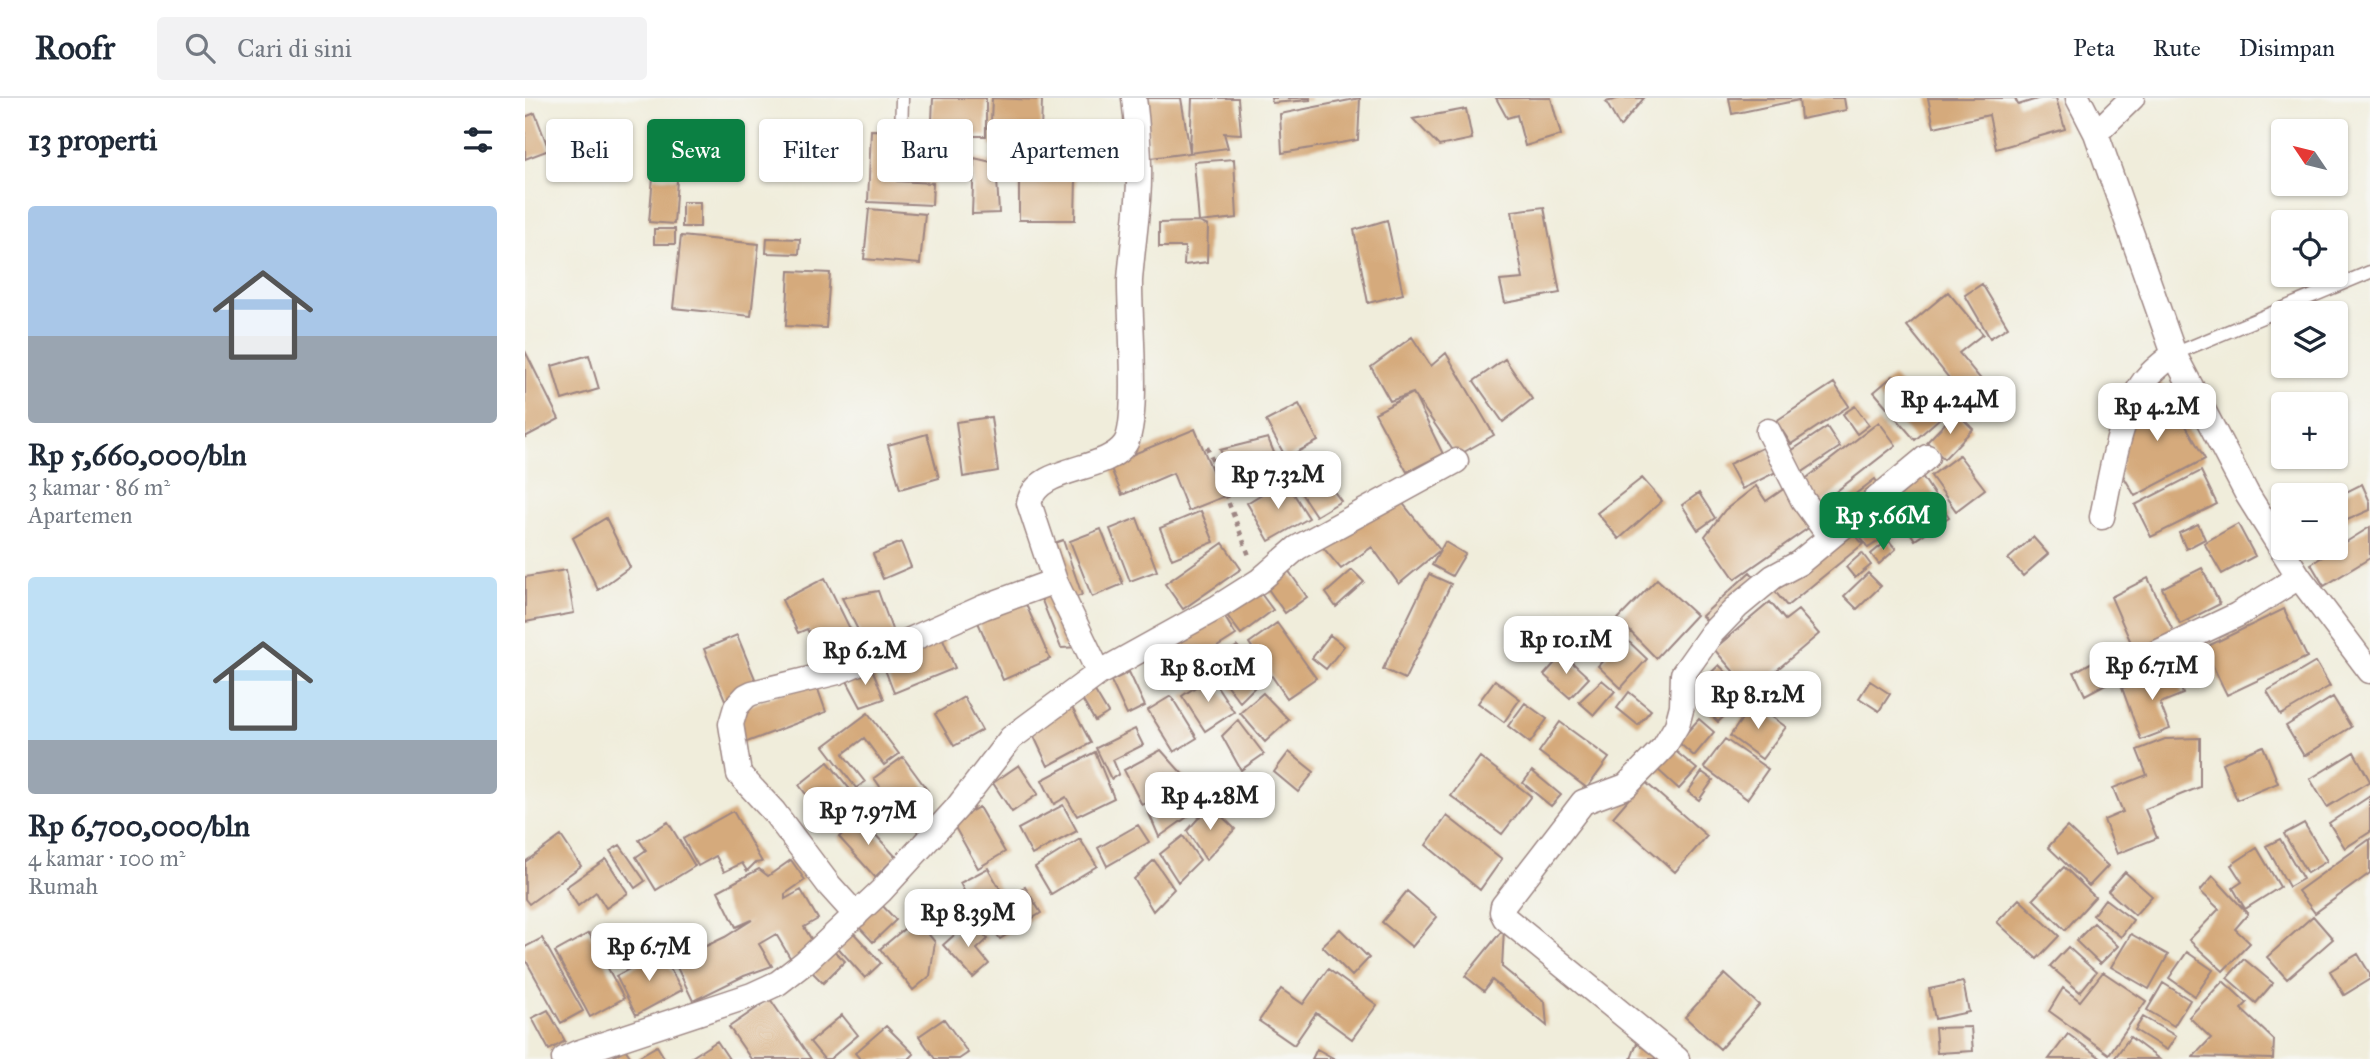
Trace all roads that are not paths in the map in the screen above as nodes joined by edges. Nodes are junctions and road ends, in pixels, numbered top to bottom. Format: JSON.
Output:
{"nodes":[{"id":1,"x":902,"y":98,"type":"edge"},
{"id":2,"x":1134,"y":98,"type":"edge"},
{"id":3,"x":2078,"y":98,"type":"edge"},
{"id":4,"x":2132,"y":98,"type":"edge"},
{"id":5,"x":901,"y":119,"type":"edge"},
{"id":6,"x":2097,"y":133,"type":"junction"},
{"id":7,"x":2370,"y":272,"type":"edge"},
{"id":8,"x":2174,"y":354,"type":"junction"},
{"id":9,"x":1768,"y":431,"type":"dead end"},
{"id":10,"x":1927,"y":457,"type":"dead end"},
{"id":11,"x":1456,"y":461,"type":"dead end"},
{"id":12,"x":2102,"y":517,"type":"dead end"},
{"id":13,"x":1830,"y":537,"type":"junction"},
{"id":14,"x":2299,"y":577,"type":"junction"},
{"id":15,"x":1055,"y":581,"type":"junction"},
{"id":16,"x":2131,"y":664,"type":"dead end"},
{"id":17,"x":2370,"y":671,"type":"edge"},
{"id":18,"x":1099,"y":673,"type":"junction"},
{"id":19,"x":856,"y":915,"type":"junction"},
{"id":20,"x":564,"y":1059,"type":"edge"},
{"id":21,"x":1677,"y":1059,"type":"edge"}],
"edges":[{"from":1,"to":5,"type":"lane"},
{"from":2,"to":15,"type":"street"},
{"from":3,"to":6,"type":"street"},
{"from":4,"to":6,"type":"street"},
{"from":6,"to":8,"type":"street"},
{"from":7,"to":8,"type":"lane"},
{"from":8,"to":12,"type":"street"},
{"from":8,"to":14,"type":"street"},
{"from":9,"to":13,"type":"street"},
{"from":10,"to":13,"type":"street"},
{"from":11,"to":18,"type":"street"},
{"from":13,"to":21,"type":"street"},
{"from":14,"to":16,"type":"street"},
{"from":14,"to":17,"type":"street"},
{"from":15,"to":18,"type":"street"},
{"from":15,"to":19,"type":"street"},
{"from":18,"to":19,"type":"street"},
{"from":19,"to":20,"type":"street"}]}
